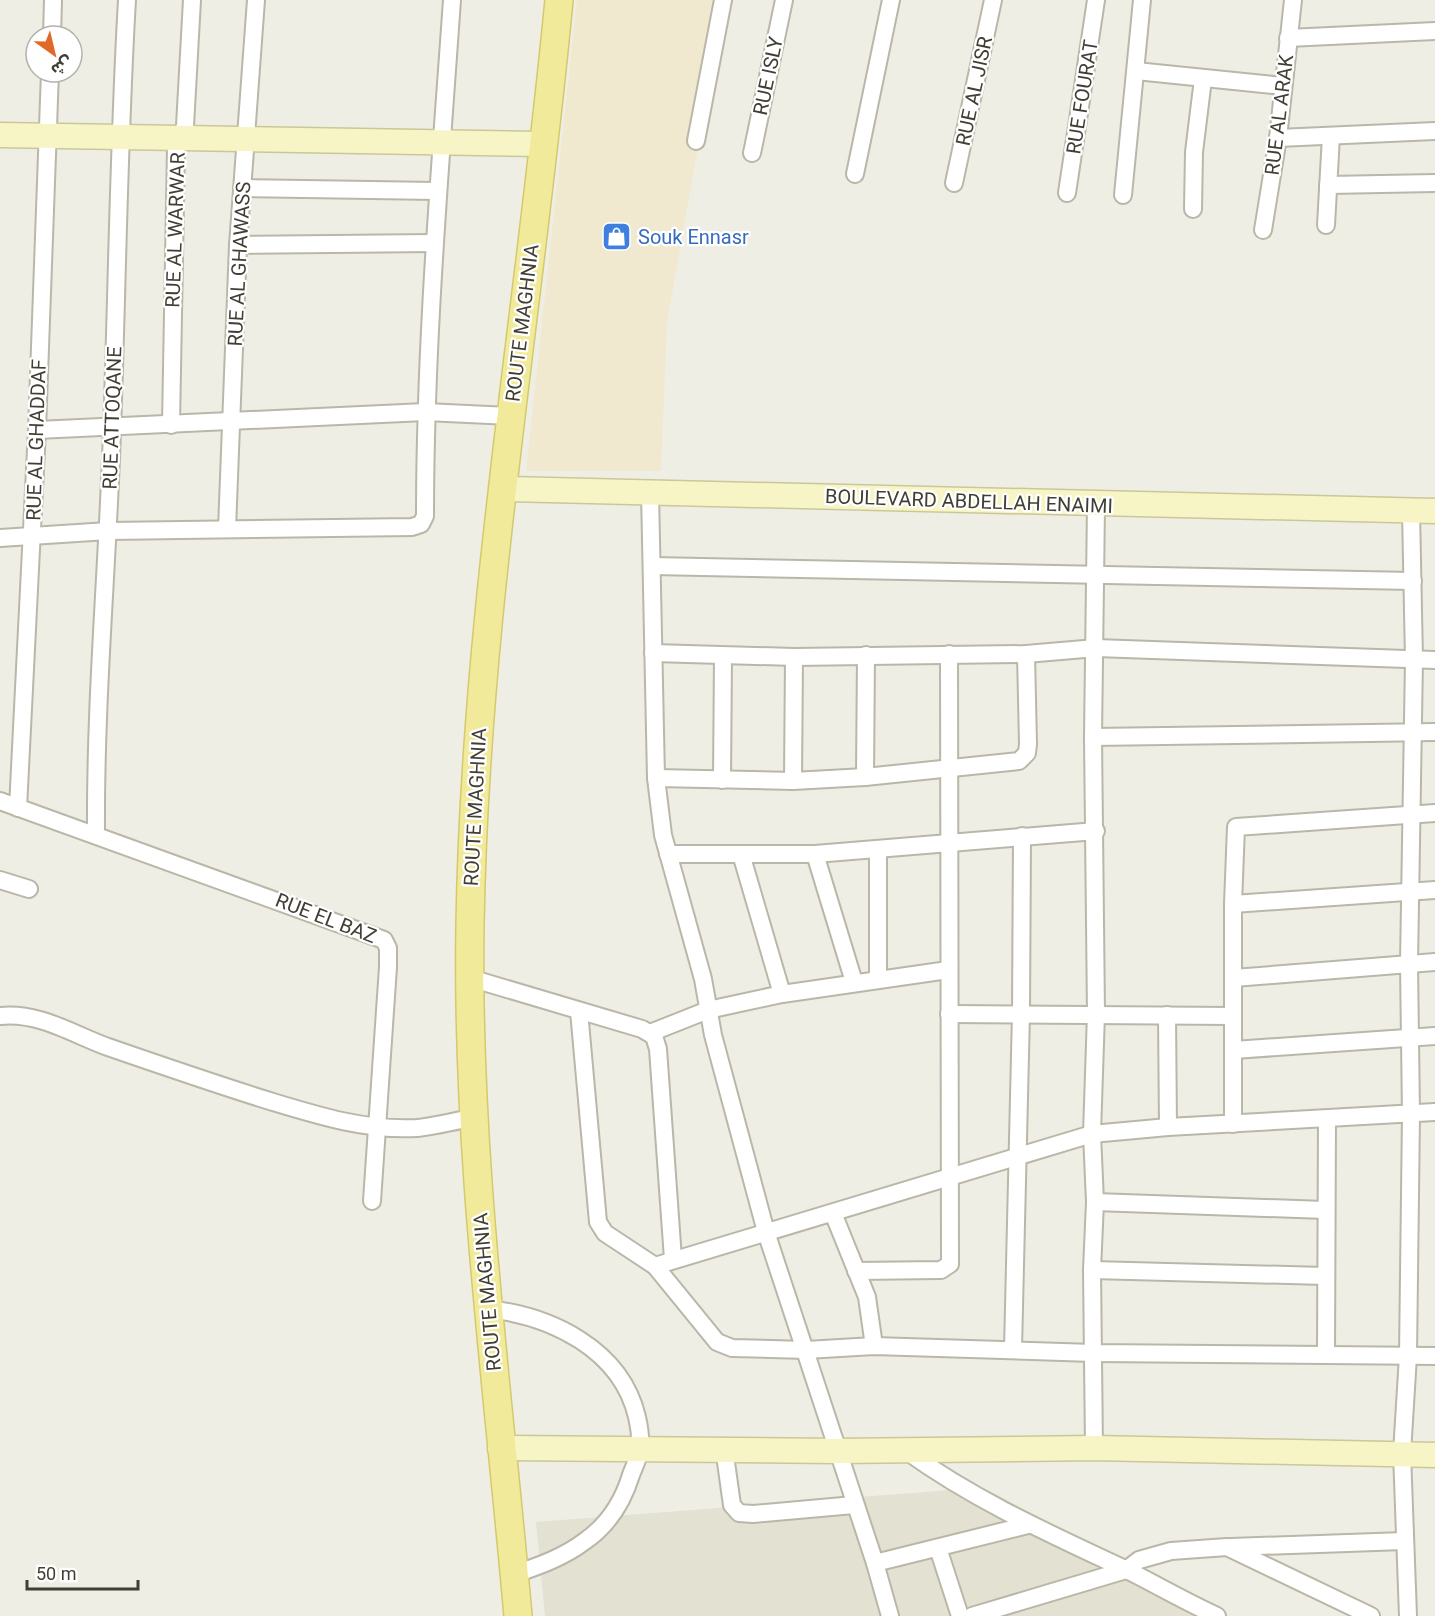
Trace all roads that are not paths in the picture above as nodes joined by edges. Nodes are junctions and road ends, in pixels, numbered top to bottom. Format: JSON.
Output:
{"nodes":[{"id":1,"x":53,"y":0,"type":"edge"},
{"id":2,"x":127,"y":0,"type":"edge"},
{"id":3,"x":192,"y":0,"type":"edge"},
{"id":4,"x":256,"y":0,"type":"edge"},
{"id":5,"x":452,"y":0,"type":"edge"},
{"id":6,"x":559,"y":0,"type":"edge"},
{"id":7,"x":723,"y":0,"type":"edge"},
{"id":8,"x":784,"y":0,"type":"edge"},
{"id":9,"x":891,"y":0,"type":"edge"},
{"id":10,"x":993,"y":0,"type":"edge"},
{"id":11,"x":1096,"y":0,"type":"edge"},
{"id":12,"x":1142,"y":0,"type":"edge"},
{"id":13,"x":1293,"y":0,"type":"edge"},
{"id":14,"x":52,"y":24,"type":"edge"},
{"id":15,"x":1435,"y":31,"type":"edge"},
{"id":16,"x":1288,"y":38,"type":"junction"},
{"id":17,"x":1136,"y":71,"type":"junction"},
{"id":18,"x":1203,"y":79,"type":"junction"},
{"id":19,"x":49,"y":84,"type":"edge"},
{"id":20,"x":1283,"y":86,"type":"junction"},
{"id":21,"x":1435,"y":131,"type":"edge"},
{"id":22,"x":0,"y":135,"type":"edge"},
{"id":23,"x":46,"y":136,"type":"junction"},
{"id":24,"x":1331,"y":136,"type":"junction"},
{"id":25,"x":119,"y":138,"type":"junction"},
{"id":26,"x":179,"y":138,"type":"junction"},
{"id":27,"x":1278,"y":138,"type":"junction"},
{"id":28,"x":246,"y":139,"type":"junction"},
{"id":29,"x":696,"y":141,"type":"dead end"},
{"id":30,"x":442,"y":142,"type":"junction"},
{"id":31,"x":542,"y":144,"type":"junction"},
{"id":32,"x":752,"y":153,"type":"dead end"},
{"id":33,"x":855,"y":174,"type":"dead end"},
{"id":34,"x":954,"y":183,"type":"dead end"},
{"id":35,"x":1435,"y":183,"type":"edge"},
{"id":36,"x":1328,"y":185,"type":"junction"},
{"id":37,"x":242,"y":188,"type":"junction"},
{"id":38,"x":437,"y":191,"type":"junction"},
{"id":39,"x":1067,"y":193,"type":"dead end"},
{"id":40,"x":1123,"y":195,"type":"dead end"},
{"id":41,"x":1194,"y":209,"type":"dead end"},
{"id":42,"x":1326,"y":225,"type":"dead end"},
{"id":43,"x":1263,"y":230,"type":"dead end"},
{"id":44,"x":434,"y":243,"type":"junction"},
{"id":45,"x":238,"y":245,"type":"junction"},
{"id":46,"x":425,"y":412,"type":"junction"},
{"id":47,"x":512,"y":416,"type":"junction"},
{"id":48,"x":231,"y":423,"type":"junction"},
{"id":49,"x":171,"y":425,"type":"junction"},
{"id":50,"x":112,"y":427,"type":"junction"},
{"id":51,"x":37,"y":430,"type":"junction"},
{"id":52,"x":503,"y":489,"type":"junction"},
{"id":53,"x":650,"y":492,"type":"junction"},
{"id":54,"x":1096,"y":505,"type":"junction"},
{"id":55,"x":1411,"y":511,"type":"junction"},
{"id":56,"x":1435,"y":511,"type":"edge"},
{"id":57,"x":227,"y":529,"type":"junction"},
{"id":58,"x":108,"y":531,"type":"junction"},
{"id":59,"x":33,"y":535,"type":"junction"},
{"id":60,"x":0,"y":538,"type":"edge"},
{"id":61,"x":652,"y":567,"type":"junction"},
{"id":62,"x":1094,"y":574,"type":"junction"},
{"id":63,"x":1413,"y":581,"type":"junction"},
{"id":64,"x":1096,"y":648,"type":"junction"},
{"id":65,"x":653,"y":653,"type":"junction"},
{"id":66,"x":949,"y":654,"type":"junction"},
{"id":67,"x":1026,"y":654,"type":"junction"},
{"id":68,"x":866,"y":655,"type":"junction"},
{"id":69,"x":723,"y":657,"type":"junction"},
{"id":70,"x":794,"y":657,"type":"junction"},
{"id":71,"x":1414,"y":660,"type":"junction"},
{"id":72,"x":1435,"y":660,"type":"edge"},
{"id":73,"x":1435,"y":732,"type":"edge"},
{"id":74,"x":1411,"y":733,"type":"junction"},
{"id":75,"x":1093,"y":737,"type":"junction"},
{"id":76,"x":949,"y":768,"type":"junction"},
{"id":77,"x":866,"y":777,"type":"junction"},
{"id":78,"x":656,"y":778,"type":"junction"},
{"id":79,"x":722,"y":780,"type":"junction"},
{"id":80,"x":793,"y":781,"type":"junction"},
{"id":81,"x":0,"y":801,"type":"edge"},
{"id":82,"x":18,"y":808,"type":"junction"},
{"id":83,"x":1410,"y":813,"type":"junction"},
{"id":84,"x":1435,"y":813,"type":"edge"},
{"id":85,"x":1096,"y":831,"type":"junction"},
{"id":86,"x":96,"y":835,"type":"junction"},
{"id":87,"x":1022,"y":836,"type":"junction"},
{"id":88,"x":950,"y":844,"type":"junction"},
{"id":89,"x":878,"y":850,"type":"junction"},
{"id":90,"x":668,"y":854,"type":"junction"},
{"id":91,"x":741,"y":854,"type":"junction"},
{"id":92,"x":815,"y":854,"type":"junction"},
{"id":93,"x":0,"y":880,"type":"edge"},
{"id":94,"x":29,"y":889,"type":"dead end"},
{"id":95,"x":1435,"y":890,"type":"edge"},
{"id":96,"x":1410,"y":892,"type":"junction"},
{"id":97,"x":1233,"y":904,"type":"junction"},
{"id":98,"x":1435,"y":962,"type":"edge"},
{"id":99,"x":1409,"y":964,"type":"junction"},
{"id":100,"x":948,"y":970,"type":"junction"},
{"id":101,"x":470,"y":978,"type":"junction"},
{"id":102,"x":878,"y":978,"type":"junction"},
{"id":103,"x":1234,"y":978,"type":"junction"},
{"id":104,"x":854,"y":982,"type":"junction"},
{"id":105,"x":782,"y":994,"type":"junction"},
{"id":106,"x":579,"y":1011,"type":"junction"},
{"id":107,"x":708,"y":1011,"type":"junction"},
{"id":108,"x":1021,"y":1013,"type":"junction"},
{"id":109,"x":1096,"y":1013,"type":"junction"},
{"id":110,"x":949,"y":1014,"type":"junction"},
{"id":111,"x":1167,"y":1015,"type":"junction"},
{"id":112,"x":0,"y":1016,"type":"edge"},
{"id":113,"x":1233,"y":1016,"type":"junction"},
{"id":114,"x":650,"y":1033,"type":"junction"},
{"id":115,"x":1435,"y":1036,"type":"edge"},
{"id":116,"x":1408,"y":1038,"type":"junction"},
{"id":117,"x":1234,"y":1050,"type":"junction"},
{"id":118,"x":1435,"y":1112,"type":"edge"},
{"id":119,"x":1411,"y":1114,"type":"junction"},
{"id":120,"x":475,"y":1117,"type":"junction"},
{"id":121,"x":1327,"y":1119,"type":"junction"},
{"id":122,"x":1233,"y":1124,"type":"junction"},
{"id":123,"x":379,"y":1126,"type":"junction"},
{"id":124,"x":1168,"y":1127,"type":"junction"},
{"id":125,"x":1092,"y":1134,"type":"junction"},
{"id":126,"x":1017,"y":1157,"type":"junction"},
{"id":127,"x":949,"y":1180,"type":"junction"},
{"id":128,"x":372,"y":1201,"type":"dead end"},
{"id":129,"x":1095,"y":1202,"type":"junction"},
{"id":130,"x":1325,"y":1210,"type":"junction"},
{"id":131,"x":832,"y":1213,"type":"junction"},
{"id":132,"x":766,"y":1232,"type":"junction"},
{"id":133,"x":673,"y":1259,"type":"junction"},
{"id":134,"x":655,"y":1266,"type":"junction"},
{"id":135,"x":1092,"y":1270,"type":"junction"},
{"id":136,"x":856,"y":1271,"type":"junction"},
{"id":137,"x":1325,"y":1276,"type":"junction"},
{"id":138,"x":488,"y":1310,"type":"junction"},
{"id":139,"x":874,"y":1346,"type":"junction"},
{"id":140,"x":1013,"y":1349,"type":"junction"},
{"id":141,"x":806,"y":1350,"type":"junction"},
{"id":142,"x":1093,"y":1353,"type":"junction"},
{"id":143,"x":1326,"y":1353,"type":"junction"},
{"id":144,"x":1407,"y":1356,"type":"junction"},
{"id":145,"x":1435,"y":1356,"type":"edge"},
{"id":146,"x":500,"y":1448,"type":"junction"},
{"id":147,"x":640,"y":1448,"type":"junction"},
{"id":148,"x":724,"y":1448,"type":"junction"},
{"id":149,"x":1094,"y":1448,"type":"junction"},
{"id":150,"x":904,"y":1450,"type":"junction"},
{"id":151,"x":837,"y":1451,"type":"junction"},
{"id":152,"x":1402,"y":1454,"type":"junction"},
{"id":153,"x":1435,"y":1455,"type":"edge"},
{"id":154,"x":854,"y":1505,"type":"junction"},
{"id":155,"x":1028,"y":1525,"type":"junction"},
{"id":156,"x":1404,"y":1541,"type":"junction"},
{"id":157,"x":1227,"y":1547,"type":"junction"},
{"id":158,"x":938,"y":1548,"type":"junction"},
{"id":159,"x":875,"y":1563,"type":"junction"},
{"id":160,"x":1126,"y":1570,"type":"junction"},
{"id":161,"x":515,"y":1574,"type":"junction"},
{"id":162,"x":1211,"y":1615,"type":"edge"},
{"id":163,"x":519,"y":1616,"type":"edge"},
{"id":164,"x":890,"y":1616,"type":"edge"},
{"id":165,"x":960,"y":1616,"type":"edge"},
{"id":166,"x":972,"y":1616,"type":"edge"},
{"id":167,"x":1371,"y":1616,"type":"edge"},
{"id":168,"x":1408,"y":1616,"type":"edge"}],
"edges":[{"from":1,"to":14,"type":"street"},
{"from":2,"to":25,"type":"street","name":"RUE ATTOQANE"},
{"from":3,"to":26,"type":"street","name":"RUE AL WARWAR"},
{"from":4,"to":28,"type":"street","name":"RUE AL GHAWASS"},
{"from":5,"to":30,"type":"street"},
{"from":6,"to":31,"type":"main road","name":"ROUTE MAGHNIA"},
{"from":7,"to":29,"type":"street"},
{"from":8,"to":32,"type":"street","name":"RUE ISLY"},
{"from":9,"to":33,"type":"street"},
{"from":10,"to":34,"type":"street","name":"RUE AL JISR"},
{"from":11,"to":39,"type":"street","name":"RUE FOURAT"},
{"from":12,"to":17,"type":"street"},
{"from":13,"to":16,"type":"street","name":"RUE AL ARAK"},
{"from":15,"to":16,"type":"street"},
{"from":16,"to":20,"type":"street","name":"RUE AL ARAK"},
{"from":17,"to":18,"type":"street"},
{"from":17,"to":40,"type":"street"},
{"from":18,"to":20,"type":"street"},
{"from":18,"to":41,"type":"street"},
{"from":19,"to":23,"type":"street","name":"RUE AL GHADDAF"},
{"from":20,"to":27,"type":"street","name":"RUE AL ARAK"},
{"from":21,"to":24,"type":"street"},
{"from":22,"to":23,"type":"street"},
{"from":23,"to":25,"type":"street"},
{"from":23,"to":51,"type":"street","name":"RUE AL GHADDAF"},
{"from":24,"to":27,"type":"street"},
{"from":24,"to":36,"type":"street"},
{"from":25,"to":26,"type":"street"},
{"from":25,"to":50,"type":"street","name":"RUE ATTOQANE"},
{"from":26,"to":28,"type":"street"},
{"from":26,"to":49,"type":"street","name":"RUE AL WARWAR"},
{"from":27,"to":43,"type":"street","name":"RUE AL ARAK"},
{"from":28,"to":30,"type":"street"},
{"from":28,"to":37,"type":"street","name":"RUE AL GHAWASS"},
{"from":30,"to":31,"type":"street"},
{"from":30,"to":38,"type":"street"},
{"from":31,"to":47,"type":"main road","name":"ROUTE MAGHNIA"},
{"from":35,"to":36,"type":"street"},
{"from":36,"to":42,"type":"street"},
{"from":37,"to":38,"type":"street"},
{"from":37,"to":45,"type":"street","name":"RUE AL GHAWASS"},
{"from":38,"to":44,"type":"street"},
{"from":44,"to":45,"type":"street"},
{"from":44,"to":46,"type":"street"},
{"from":45,"to":48,"type":"street","name":"RUE AL GHAWASS"},
{"from":46,"to":47,"type":"street"},
{"from":46,"to":48,"type":"street"},
{"from":46,"to":57,"type":"street"},
{"from":47,"to":52,"type":"main road","name":"ROUTE MAGHNIA"},
{"from":48,"to":49,"type":"street"},
{"from":48,"to":57,"type":"street","name":"RUE AL GHAWASS"},
{"from":49,"to":50,"type":"street"},
{"from":50,"to":51,"type":"street"},
{"from":50,"to":58,"type":"street","name":"RUE ATTOQANE"},
{"from":51,"to":59,"type":"street","name":"RUE AL GHADDAF"},
{"from":52,"to":53,"type":"street","name":"BOULEVARD ABDELLAH ENAIMI"},
{"from":52,"to":101,"type":"main road","name":"ROUTE MAGHNIA"},
{"from":53,"to":54,"type":"street","name":"BOULEVARD ABDELLAH ENAIMI"},
{"from":53,"to":61,"type":"street"},
{"from":54,"to":55,"type":"street","name":"BOULEVARD ABDELLAH ENAIMI"},
{"from":54,"to":62,"type":"street"},
{"from":55,"to":56,"type":"street","name":"BOULEVARD ABDELLAH ENAIMI"},
{"from":55,"to":63,"type":"street"},
{"from":57,"to":58,"type":"street"},
{"from":58,"to":59,"type":"street"},
{"from":58,"to":86,"type":"street","name":"RUE ATTOQANE"},
{"from":59,"to":60,"type":"street"},
{"from":59,"to":82,"type":"street","name":"RUE AL GHADDAF"},
{"from":61,"to":62,"type":"street"},
{"from":61,"to":65,"type":"street"},
{"from":62,"to":63,"type":"street"},
{"from":62,"to":64,"type":"street"},
{"from":63,"to":71,"type":"street"},
{"from":64,"to":67,"type":"street"},
{"from":64,"to":71,"type":"street"},
{"from":64,"to":75,"type":"street"},
{"from":65,"to":69,"type":"street"},
{"from":65,"to":78,"type":"street"},
{"from":66,"to":67,"type":"street"},
{"from":66,"to":68,"type":"street"},
{"from":66,"to":76,"type":"street"},
{"from":67,"to":76,"type":"street"},
{"from":68,"to":70,"type":"street"},
{"from":68,"to":77,"type":"street"},
{"from":69,"to":70,"type":"street"},
{"from":69,"to":79,"type":"street"},
{"from":70,"to":80,"type":"street"},
{"from":71,"to":72,"type":"street"},
{"from":71,"to":74,"type":"street"},
{"from":73,"to":74,"type":"street"},
{"from":74,"to":75,"type":"street"},
{"from":74,"to":83,"type":"street"},
{"from":75,"to":85,"type":"street"},
{"from":76,"to":77,"type":"street"},
{"from":76,"to":88,"type":"street"},
{"from":77,"to":80,"type":"street"},
{"from":78,"to":79,"type":"street"},
{"from":78,"to":90,"type":"street"},
{"from":79,"to":80,"type":"street"},
{"from":81,"to":82,"type":"street","name":"RUE EL BAZ"},
{"from":82,"to":86,"type":"street","name":"RUE EL BAZ"},
{"from":83,"to":84,"type":"street"},
{"from":83,"to":96,"type":"street"},
{"from":83,"to":97,"type":"street"},
{"from":85,"to":87,"type":"street"},
{"from":85,"to":109,"type":"street"},
{"from":86,"to":123,"type":"street","name":"RUE EL BAZ"},
{"from":87,"to":88,"type":"street"},
{"from":87,"to":108,"type":"street"},
{"from":88,"to":89,"type":"street"},
{"from":88,"to":100,"type":"street"},
{"from":89,"to":92,"type":"street"},
{"from":89,"to":102,"type":"street"},
{"from":90,"to":91,"type":"street"},
{"from":90,"to":107,"type":"street"},
{"from":91,"to":92,"type":"street"},
{"from":91,"to":105,"type":"street"},
{"from":92,"to":104,"type":"street"},
{"from":93,"to":94,"type":"street"},
{"from":95,"to":96,"type":"street"},
{"from":96,"to":97,"type":"street"},
{"from":96,"to":99,"type":"street"},
{"from":97,"to":103,"type":"street"},
{"from":98,"to":99,"type":"street"},
{"from":99,"to":103,"type":"street"},
{"from":99,"to":116,"type":"street"},
{"from":100,"to":102,"type":"street"},
{"from":100,"to":110,"type":"street"},
{"from":101,"to":106,"type":"street"},
{"from":101,"to":120,"type":"main road","name":"ROUTE MAGHNIA"},
{"from":102,"to":104,"type":"street"},
{"from":103,"to":113,"type":"street"},
{"from":104,"to":105,"type":"street"},
{"from":105,"to":107,"type":"street"},
{"from":106,"to":114,"type":"street"},
{"from":106,"to":134,"type":"street"},
{"from":107,"to":114,"type":"street"},
{"from":107,"to":132,"type":"street"},
{"from":108,"to":109,"type":"street"},
{"from":108,"to":110,"type":"street"},
{"from":108,"to":126,"type":"street"},
{"from":109,"to":111,"type":"street"},
{"from":109,"to":125,"type":"street"},
{"from":110,"to":127,"type":"street"},
{"from":111,"to":113,"type":"street"},
{"from":111,"to":124,"type":"street"},
{"from":112,"to":123,"type":"street"},
{"from":113,"to":117,"type":"street"},
{"from":114,"to":133,"type":"street"},
{"from":115,"to":116,"type":"street"},
{"from":116,"to":117,"type":"street"},
{"from":116,"to":119,"type":"street"},
{"from":117,"to":122,"type":"street"},
{"from":118,"to":119,"type":"street"},
{"from":119,"to":121,"type":"street"},
{"from":119,"to":144,"type":"street"},
{"from":120,"to":123,"type":"street"},
{"from":120,"to":138,"type":"main road","name":"ROUTE MAGHNIA"},
{"from":121,"to":122,"type":"street"},
{"from":121,"to":130,"type":"street"},
{"from":122,"to":124,"type":"street"},
{"from":123,"to":128,"type":"street"},
{"from":124,"to":125,"type":"street"},
{"from":125,"to":126,"type":"street"},
{"from":125,"to":129,"type":"street"},
{"from":126,"to":127,"type":"street"},
{"from":126,"to":140,"type":"street"},
{"from":127,"to":131,"type":"street"},
{"from":127,"to":136,"type":"street"},
{"from":129,"to":130,"type":"street"},
{"from":129,"to":135,"type":"street"},
{"from":130,"to":137,"type":"street"},
{"from":131,"to":132,"type":"street"},
{"from":131,"to":136,"type":"street"},
{"from":132,"to":133,"type":"street"},
{"from":132,"to":141,"type":"street"},
{"from":133,"to":134,"type":"street"},
{"from":134,"to":141,"type":"street"},
{"from":135,"to":137,"type":"street"},
{"from":135,"to":142,"type":"street"},
{"from":136,"to":139,"type":"street"},
{"from":137,"to":143,"type":"street"},
{"from":138,"to":146,"type":"main road","name":"ROUTE MAGHNIA"},
{"from":138,"to":147,"type":"street"},
{"from":139,"to":140,"type":"street"},
{"from":139,"to":141,"type":"street"},
{"from":140,"to":142,"type":"street"},
{"from":141,"to":151,"type":"street"},
{"from":142,"to":143,"type":"street"},
{"from":142,"to":149,"type":"street"},
{"from":143,"to":144,"type":"street"},
{"from":144,"to":145,"type":"street"},
{"from":144,"to":152,"type":"street"},
{"from":146,"to":147,"type":"street"},
{"from":146,"to":161,"type":"main road","name":"ROUTE MAGHNIA"},
{"from":147,"to":148,"type":"street"},
{"from":147,"to":161,"type":"street"},
{"from":148,"to":151,"type":"street"},
{"from":148,"to":154,"type":"street"},
{"from":149,"to":150,"type":"street"},
{"from":149,"to":152,"type":"street"},
{"from":150,"to":151,"type":"street"},
{"from":150,"to":155,"type":"street"},
{"from":151,"to":154,"type":"street"},
{"from":152,"to":153,"type":"street"},
{"from":152,"to":156,"type":"street"},
{"from":154,"to":159,"type":"street"},
{"from":155,"to":158,"type":"street"},
{"from":155,"to":160,"type":"street"},
{"from":156,"to":157,"type":"street"},
{"from":156,"to":168,"type":"street"},
{"from":157,"to":160,"type":"street"},
{"from":157,"to":167,"type":"street"},
{"from":158,"to":159,"type":"street"},
{"from":158,"to":165,"type":"street"},
{"from":159,"to":164,"type":"street"},
{"from":160,"to":162,"type":"street"},
{"from":160,"to":166,"type":"street"},
{"from":161,"to":163,"type":"main road","name":"ROUTE MAGHNIA"}]}
